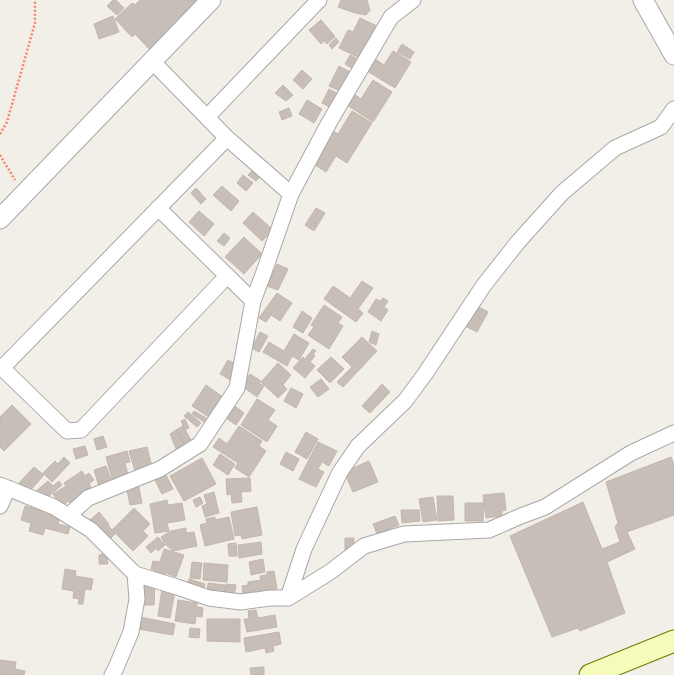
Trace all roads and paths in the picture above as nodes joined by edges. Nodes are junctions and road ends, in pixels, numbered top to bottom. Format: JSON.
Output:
{"nodes":[{"id":1,"x":35,"y":0,"type":"edge"},
{"id":2,"x":211,"y":0,"type":"edge"},
{"id":3,"x":319,"y":0,"type":"edge"},
{"id":4,"x":412,"y":0,"type":"edge"},
{"id":5,"x":644,"y":0,"type":"edge"},
{"id":6,"x":674,"y":55,"type":"edge"},
{"id":7,"x":152,"y":61,"type":"junction"},
{"id":8,"x":674,"y":109,"type":"edge"},
{"id":9,"x":207,"y":118,"type":"junction"},
{"id":10,"x":0,"y":134,"type":"edge"},
{"id":11,"x":227,"y":138,"type":"junction"},
{"id":12,"x":0,"y":155,"type":"edge"},
{"id":13,"x":24,"y":194,"type":"junction"},
{"id":14,"x":290,"y":194,"type":"junction"},
{"id":15,"x":158,"y":208,"type":"junction"},
{"id":16,"x":0,"y":219,"type":"edge"},
{"id":17,"x":227,"y":276,"type":"junction"},
{"id":18,"x":253,"y":301,"type":"junction"},
{"id":19,"x":1,"y":367,"type":"edge"},
{"id":20,"x":674,"y":433,"type":"edge"},
{"id":21,"x":4,"y":486,"type":"edge"},
{"id":22,"x":0,"y":506,"type":"edge"},
{"id":23,"x":69,"y":515,"type":"junction"},
{"id":24,"x":135,"y":574,"type":"junction"},
{"id":25,"x":288,"y":598,"type":"junction"},
{"id":26,"x":674,"y":641,"type":"edge"},
{"id":27,"x":112,"y":675,"type":"edge"},
{"id":28,"x":590,"y":675,"type":"edge"}],
"edges":[{"from":1,"to":10,"type":"path"},
{"from":2,"to":7,"type":"street"},
{"from":3,"to":9,"type":"street"},
{"from":4,"to":14,"type":"street"},
{"from":5,"to":6,"type":"street"},
{"from":7,"to":9,"type":"street"},
{"from":7,"to":13,"type":"street"},
{"from":8,"to":25,"type":"street"},
{"from":9,"to":11,"type":"street"},
{"from":11,"to":14,"type":"street"},
{"from":11,"to":15,"type":"street"},
{"from":12,"to":13,"type":"path"},
{"from":13,"to":16,"type":"street"},
{"from":14,"to":18,"type":"street"},
{"from":15,"to":17,"type":"street"},
{"from":15,"to":19,"type":"street"},
{"from":17,"to":18,"type":"street"},
{"from":17,"to":19,"type":"street"},
{"from":18,"to":23,"type":"street"},
{"from":20,"to":25,"type":"street"},
{"from":21,"to":22,"type":"street"},
{"from":21,"to":23,"type":"street"},
{"from":23,"to":24,"type":"street"},
{"from":24,"to":25,"type":"street"},
{"from":24,"to":27,"type":"street"},
{"from":26,"to":28,"type":"main road"}]}
